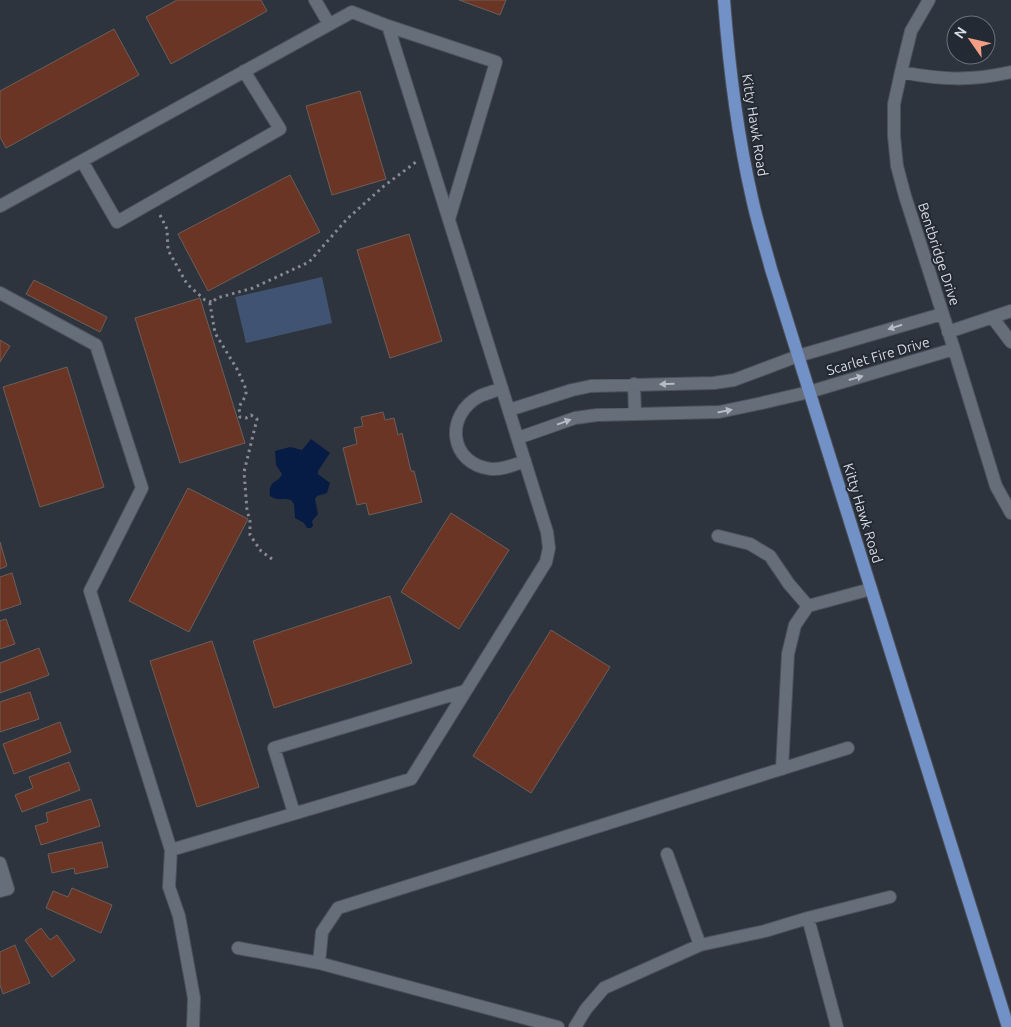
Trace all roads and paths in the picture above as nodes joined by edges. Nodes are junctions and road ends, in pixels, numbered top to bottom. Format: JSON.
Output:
{"nodes":[{"id":1,"x":316,"y":0,"type":"edge"},
{"id":2,"x":724,"y":0,"type":"edge"},
{"id":3,"x":930,"y":0,"type":"edge"},
{"id":4,"x":329,"y":24,"type":"junction"},
{"id":5,"x":388,"y":26,"type":"junction"},
{"id":6,"x":244,"y":71,"type":"junction"},
{"id":7,"x":901,"y":72,"type":"junction"},
{"id":8,"x":1011,"y":72,"type":"edge"},
{"id":9,"x":428,"y":152,"type":"junction"},
{"id":10,"x":82,"y":160,"type":"junction"},
{"id":11,"x":153,"y":201,"type":"junction"},
{"id":12,"x":0,"y":206,"type":"edge"},
{"id":13,"x":449,"y":219,"type":"junction"},
{"id":14,"x":0,"y":293,"type":"edge"},
{"id":15,"x":212,"y":302,"type":"junction"},
{"id":16,"x":1011,"y":310,"type":"edge"},
{"id":17,"x":942,"y":314,"type":"junction"},
{"id":18,"x":992,"y":317,"type":"junction"},
{"id":19,"x":948,"y":332,"type":"junction"},
{"id":20,"x":1011,"y":342,"type":"edge"},
{"id":21,"x":954,"y":349,"type":"junction"},
{"id":22,"x":798,"y":356,"type":"junction"},
{"id":23,"x":634,"y":384,"type":"junction"},
{"id":24,"x":502,"y":388,"type":"junction"},
{"id":25,"x":810,"y":392,"type":"junction"},
{"id":26,"x":509,"y":410,"type":"junction"},
{"id":27,"x":635,"y":414,"type":"junction"},
{"id":28,"x":518,"y":438,"type":"junction"},
{"id":29,"x":525,"y":461,"type":"junction"},
{"id":30,"x":1011,"y":513,"type":"edge"},
{"id":31,"x":718,"y":536,"type":"dead end"},
{"id":32,"x":272,"y":560,"type":"dead end"},
{"id":33,"x":871,"y":589,"type":"junction"},
{"id":34,"x":808,"y":606,"type":"junction"},
{"id":35,"x":465,"y":691,"type":"junction"},
{"id":36,"x":848,"y":748,"type":"dead end"},
{"id":37,"x":782,"y":769,"type":"junction"},
{"id":38,"x":294,"y":813,"type":"junction"},
{"id":39,"x":171,"y":850,"type":"junction"},
{"id":40,"x":667,"y":854,"type":"dead end"},
{"id":41,"x":0,"y":863,"type":"edge"},
{"id":42,"x":4,"y":890,"type":"edge"},
{"id":43,"x":890,"y":897,"type":"dead end"},
{"id":44,"x":808,"y":918,"type":"junction"},
{"id":45,"x":700,"y":945,"type":"junction"},
{"id":46,"x":238,"y":948,"type":"dead end"},
{"id":47,"x":319,"y":962,"type":"junction"},
{"id":48,"x":193,"y":1027,"type":"edge"},
{"id":49,"x":558,"y":1027,"type":"edge"},
{"id":50,"x":575,"y":1027,"type":"edge"},
{"id":51,"x":837,"y":1027,"type":"edge"},
{"id":52,"x":1008,"y":1027,"type":"edge"}],
"edges":[{"from":1,"to":4,"type":"street"},
{"from":2,"to":22,"type":"main road","name":"Kitty Hawk Road"},
{"from":3,"to":7,"type":"street","name":"Bentbridge Drive"},
{"from":4,"to":5,"type":"street"},
{"from":4,"to":6,"type":"street"},
{"from":5,"to":9,"type":"street"},
{"from":5,"to":13,"type":"street"},
{"from":6,"to":10,"type":"street"},
{"from":6,"to":11,"type":"street"},
{"from":7,"to":8,"type":"street"},
{"from":7,"to":17,"type":"street","name":"Bentbridge Drive"},
{"from":9,"to":13,"type":"street"},
{"from":9,"to":15,"type":"path"},
{"from":10,"to":11,"type":"street"},
{"from":10,"to":12,"type":"street"},
{"from":11,"to":15,"type":"path"},
{"from":13,"to":24,"type":"street"},
{"from":14,"to":39,"type":"street"},
{"from":15,"to":32,"type":"path"},
{"from":16,"to":18,"type":"street"},
{"from":17,"to":19,"type":"street","name":"Bentbridge Drive"},
{"from":17,"to":22,"type":"street","name":"Scarlet Fire Drive","one_way":true},
{"from":18,"to":19,"type":"street"},
{"from":18,"to":20,"type":"street"},
{"from":19,"to":21,"type":"street","name":"Bentbridge Drive"},
{"from":25,"to":21,"type":"street","name":"Scarlet Fire Drive","one_way":true},
{"from":21,"to":30,"type":"street","name":"Bentbridge Drive"},
{"from":22,"to":23,"type":"street","name":"Scarlet Fire Drive","one_way":true},
{"from":22,"to":25,"type":"main road","name":"Kitty Hawk Road"},
{"from":23,"to":26,"type":"street","name":"Scarlet Fire Drive"},
{"from":23,"to":27,"type":"street"},
{"from":24,"to":26,"type":"street"},
{"from":24,"to":29,"type":"street"},
{"from":27,"to":25,"type":"street","name":"Scarlet Fire Drive","one_way":true},
{"from":25,"to":33,"type":"main road","name":"Kitty Hawk Road"},
{"from":26,"to":28,"type":"street"},
{"from":28,"to":27,"type":"street","name":"Scarlet Fire Drive","one_way":true},
{"from":28,"to":29,"type":"street"},
{"from":29,"to":35,"type":"street"},
{"from":31,"to":34,"type":"street"},
{"from":33,"to":34,"type":"street"},
{"from":33,"to":52,"type":"main road","name":"Kitty Hawk Road"},
{"from":34,"to":37,"type":"street"},
{"from":35,"to":38,"type":"street"},
{"from":35,"to":38,"type":"street"},
{"from":36,"to":37,"type":"street"},
{"from":37,"to":47,"type":"street"},
{"from":38,"to":39,"type":"street"},
{"from":39,"to":48,"type":"street"},
{"from":40,"to":45,"type":"street"},
{"from":41,"to":42,"type":"street"},
{"from":43,"to":44,"type":"street"},
{"from":44,"to":45,"type":"street"},
{"from":44,"to":51,"type":"street"},
{"from":45,"to":50,"type":"street"},
{"from":46,"to":47,"type":"street"},
{"from":47,"to":49,"type":"street"}]}
